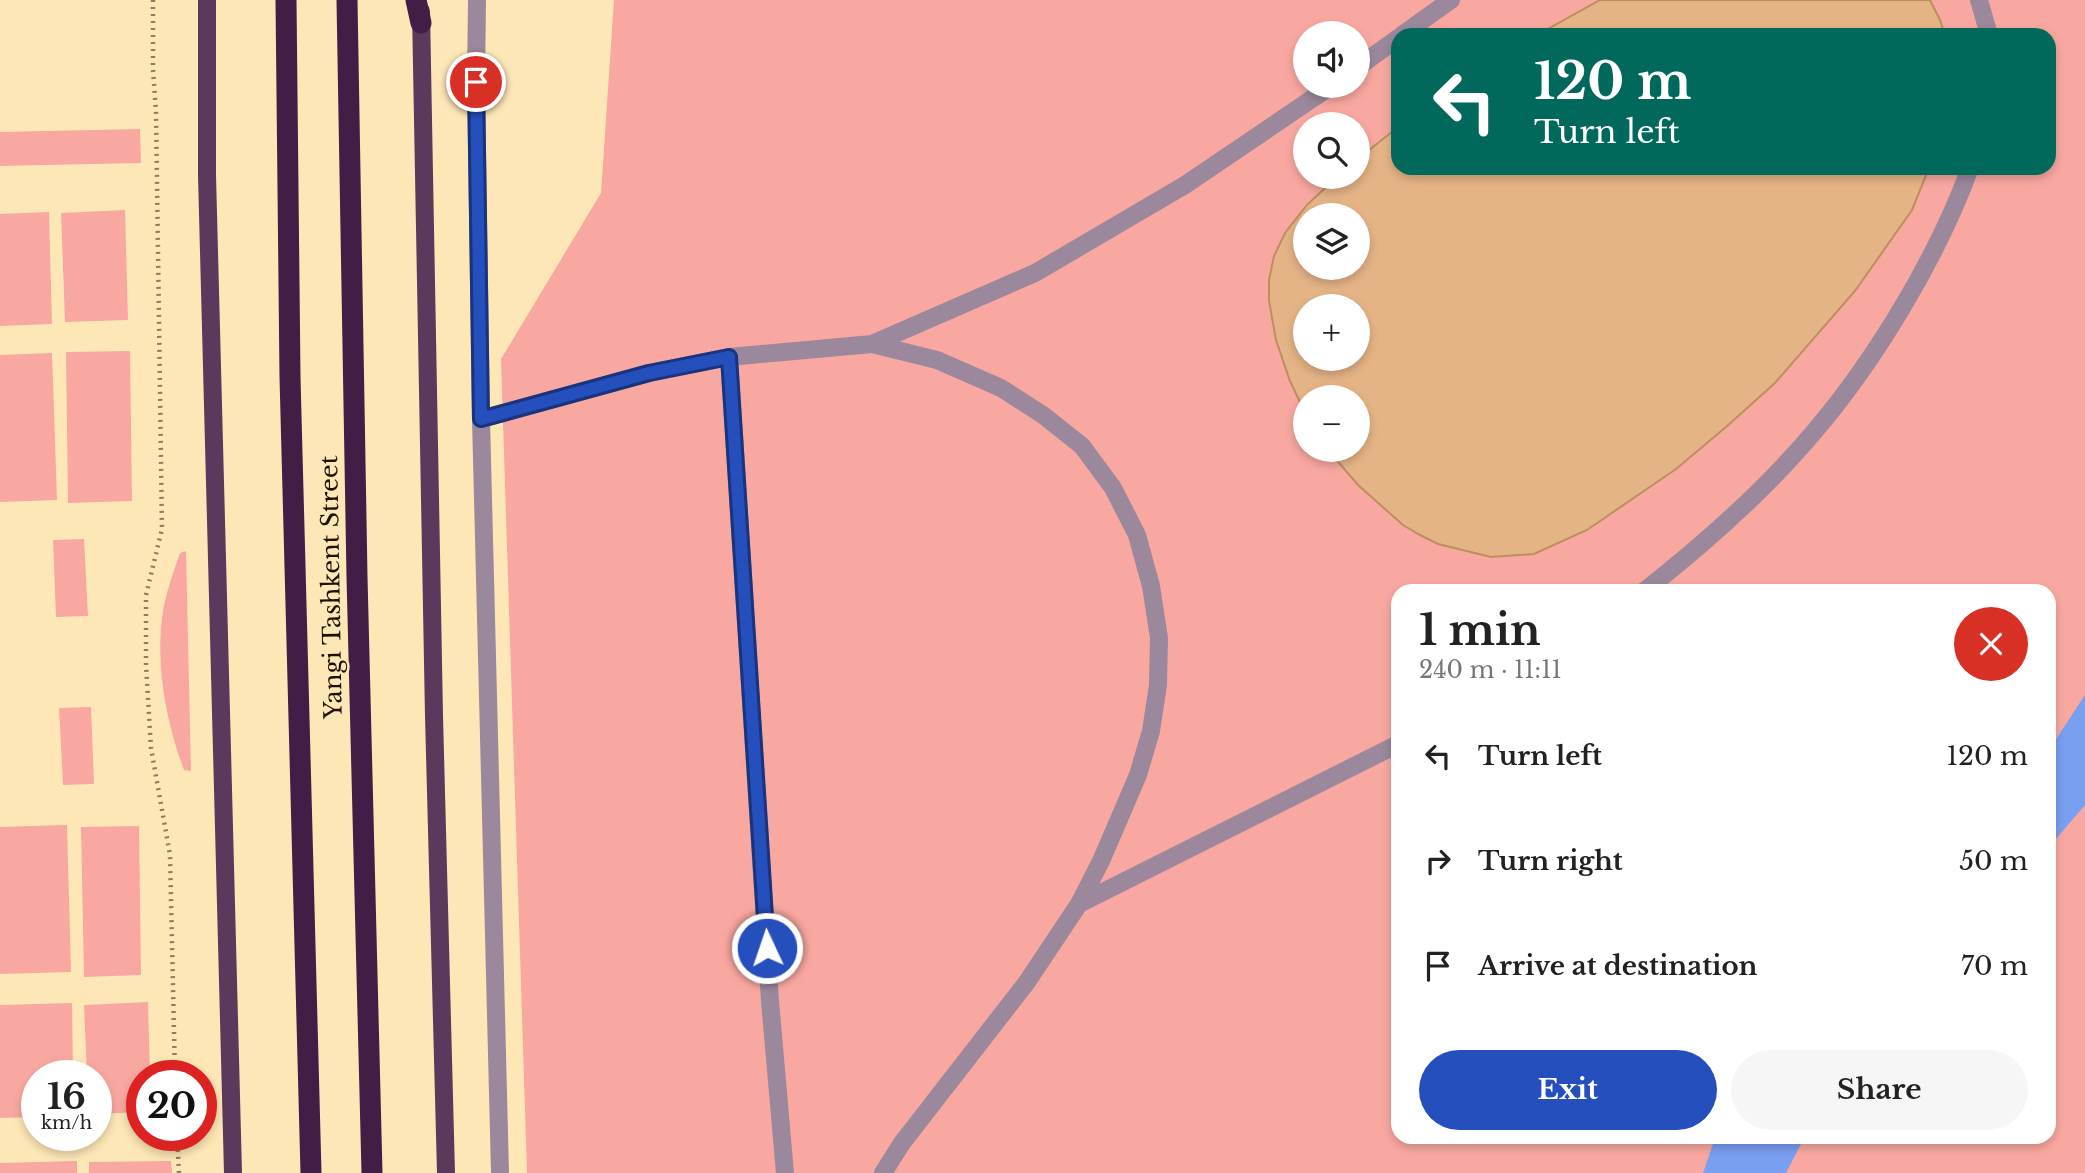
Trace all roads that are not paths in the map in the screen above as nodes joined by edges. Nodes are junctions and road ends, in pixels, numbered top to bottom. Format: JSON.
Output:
{"nodes":[{"id":1,"x":207,"y":0,"type":"edge"},
{"id":2,"x":346,"y":0,"type":"edge"},
{"id":3,"x":415,"y":0,"type":"edge"},
{"id":4,"x":421,"y":0,"type":"edge"},
{"id":5,"x":477,"y":0,"type":"edge"},
{"id":6,"x":1451,"y":0,"type":"edge"},
{"id":7,"x":1979,"y":0,"type":"edge"},
{"id":8,"x":285,"y":7,"type":"edge"},
{"id":9,"x":421,"y":23,"type":"junction"},
{"id":10,"x":1411,"y":28,"type":"edge"},
{"id":11,"x":1987,"y":28,"type":"edge"},
{"id":12,"x":1391,"y":43,"type":"edge"},
{"id":13,"x":1370,"y":58,"type":"edge"},
{"id":14,"x":1313,"y":98,"type":"edge"},
{"id":15,"x":1967,"y":175,"type":"edge"},
{"id":16,"x":872,"y":344,"type":"junction"},
{"id":17,"x":729,"y":357,"type":"junction"},
{"id":18,"x":481,"y":419,"type":"junction"},
{"id":19,"x":1653,"y":584,"type":"edge"},
{"id":20,"x":1391,"y":748,"type":"edge"},
{"id":21,"x":1079,"y":904,"type":"junction"},
{"id":22,"x":233,"y":1173,"type":"edge"},
{"id":23,"x":310,"y":1173,"type":"edge"},
{"id":24,"x":372,"y":1173,"type":"edge"},
{"id":25,"x":446,"y":1173,"type":"edge"},
{"id":26,"x":500,"y":1173,"type":"edge"},
{"id":27,"x":785,"y":1173,"type":"edge"},
{"id":28,"x":883,"y":1173,"type":"edge"}],
"edges":[{"from":1,"to":22,"type":"main road"},
{"from":2,"to":24,"type":"highway","name":"Yangi Tashkent Street"},
{"from":3,"to":9,"type":"highway"},
{"from":4,"to":9,"type":"main road"},
{"from":5,"to":18,"type":"lane"},
{"from":6,"to":10,"type":"lane"},
{"from":7,"to":11,"type":"lane"},
{"from":8,"to":23,"type":"highway","name":"Yangi Tashkent Street"},
{"from":9,"to":25,"type":"main road"},
{"from":12,"to":13,"type":"lane"},
{"from":14,"to":16,"type":"lane"},
{"from":15,"to":19,"type":"lane"},
{"from":16,"to":17,"type":"lane"},
{"from":16,"to":21,"type":"lane"},
{"from":17,"to":18,"type":"lane"},
{"from":17,"to":27,"type":"lane"},
{"from":18,"to":26,"type":"lane"},
{"from":20,"to":21,"type":"lane"},
{"from":21,"to":28,"type":"lane"}]}
